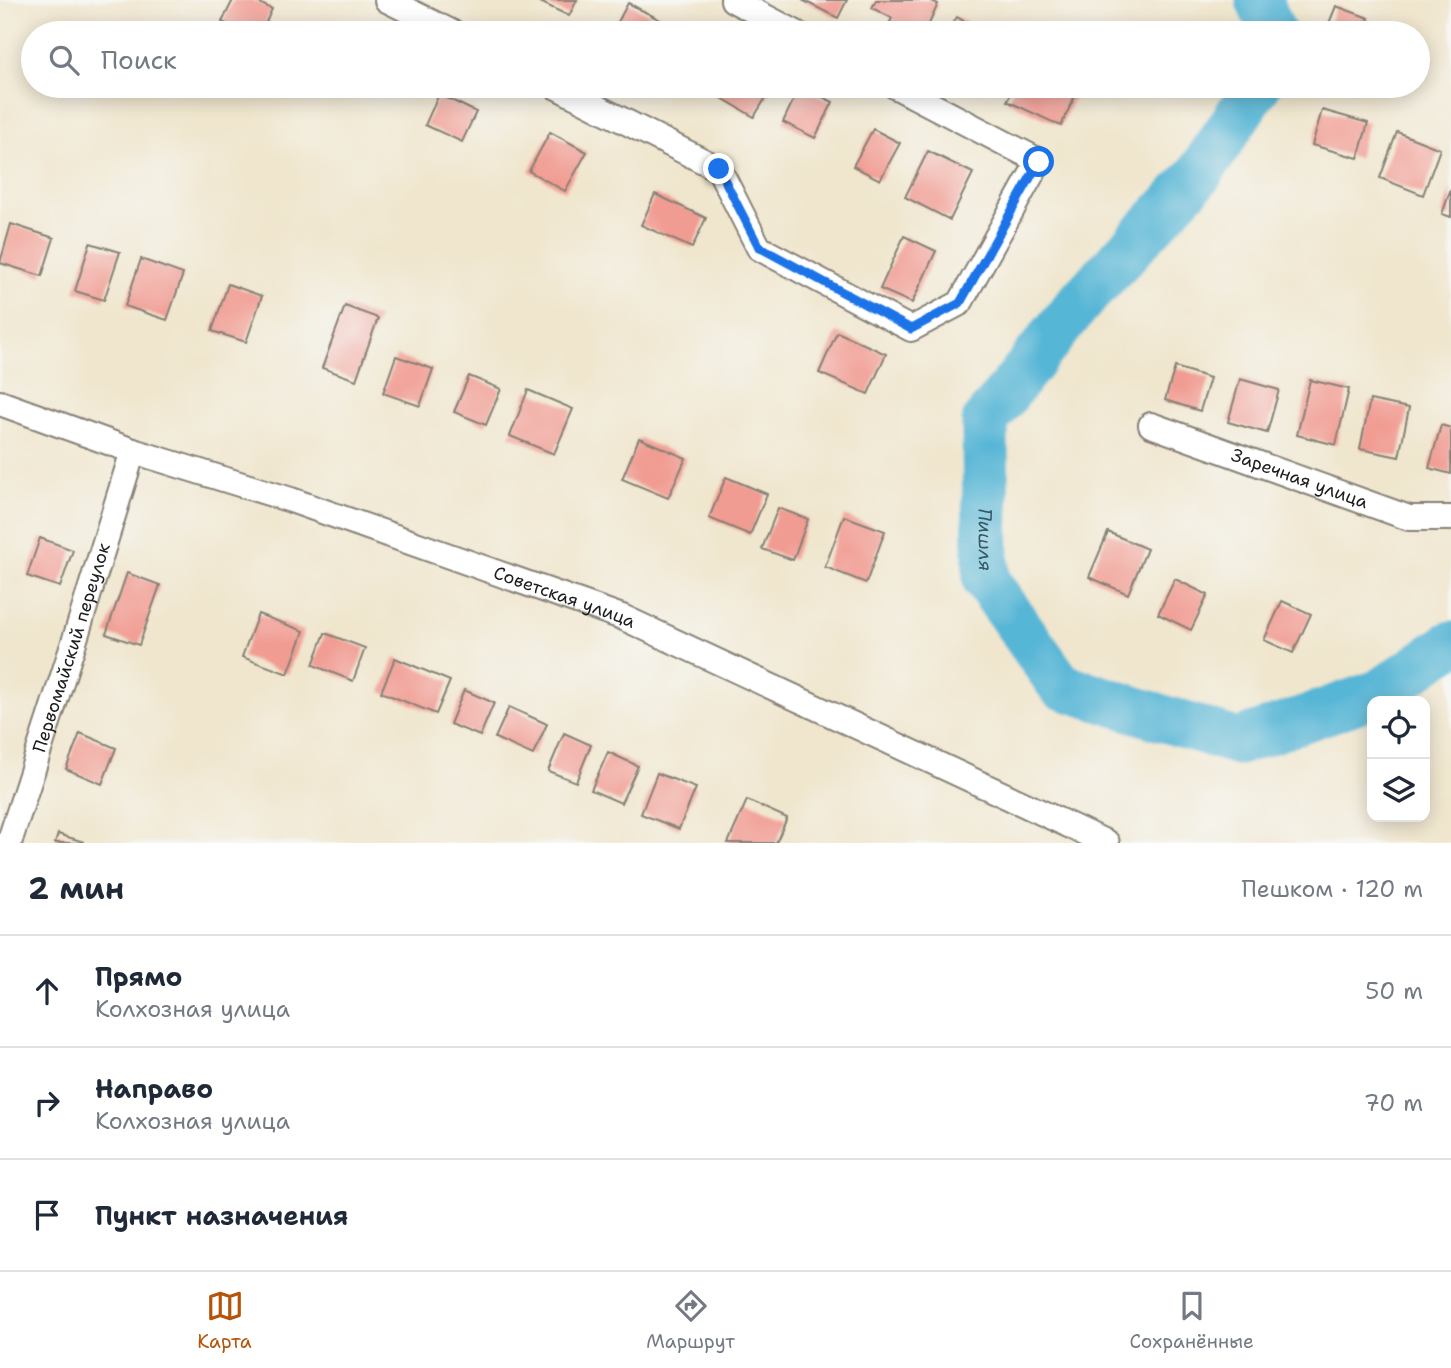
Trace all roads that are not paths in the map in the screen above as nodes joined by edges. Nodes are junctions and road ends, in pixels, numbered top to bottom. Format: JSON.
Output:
{"nodes":[{"id":1,"x":387,"y":0,"type":"edge"},
{"id":2,"x":733,"y":0,"type":"edge"},
{"id":3,"x":429,"y":21,"type":"edge"},
{"id":4,"x":773,"y":21,"type":"edge"},
{"id":5,"x":579,"y":98,"type":"edge"},
{"id":6,"x":918,"y":98,"type":"edge"},
{"id":7,"x":0,"y":403,"type":"edge"},
{"id":8,"x":1151,"y":425,"type":"dead end"},
{"id":9,"x":133,"y":451,"type":"junction"},
{"id":10,"x":1451,"y":518,"type":"edge"},
{"id":11,"x":9,"y":843,"type":"edge"},
{"id":12,"x":1107,"y":843,"type":"edge"}],
"edges":[{"from":1,"to":3,"type":"street"},
{"from":2,"to":4,"type":"street"},
{"from":5,"to":6,"type":"street"},
{"from":7,"to":9,"type":"street","name":"Советская улица"},
{"from":8,"to":10,"type":"street","name":"Заречная улица"},
{"from":9,"to":11,"type":"street","name":"Первомайский переулок"},
{"from":9,"to":12,"type":"street","name":"Советская улица"}]}
